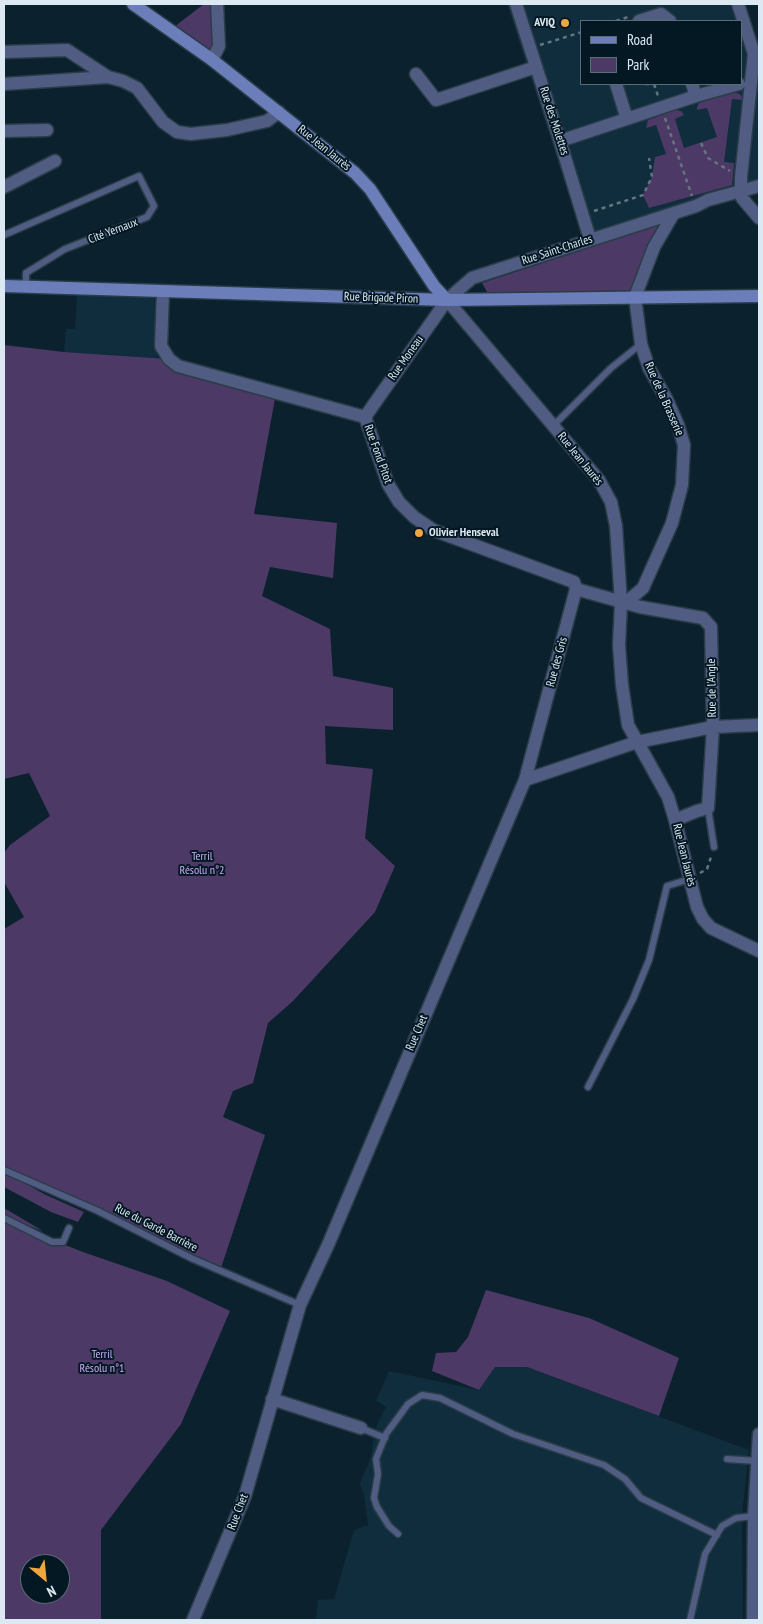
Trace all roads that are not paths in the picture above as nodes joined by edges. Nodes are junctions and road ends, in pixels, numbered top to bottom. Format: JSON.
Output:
{"nodes":[{"id":1,"x":132,"y":4,"type":"edge"},
{"id":2,"x":216,"y":4,"type":"edge"},
{"id":3,"x":516,"y":4,"type":"edge"},
{"id":4,"x":738,"y":4,"type":"edge"},
{"id":5,"x":641,"y":20,"type":"edge"},
{"id":6,"x":669,"y":20,"type":"edge"},
{"id":7,"x":4,"y":52,"type":"edge"},
{"id":8,"x":211,"y":59,"type":"junction"},
{"id":9,"x":536,"y":67,"type":"junction"},
{"id":10,"x":416,"y":74,"type":"dead end"},
{"id":11,"x":108,"y":77,"type":"junction"},
{"id":12,"x":744,"y":83,"type":"edge"},
{"id":13,"x":4,"y":84,"type":"edge"},
{"id":14,"x":616,"y":85,"type":"edge"},
{"id":15,"x":730,"y":85,"type":"edge"},
{"id":16,"x":694,"y":90,"type":"edge"},
{"id":17,"x":279,"y":112,"type":"junction"},
{"id":18,"x":627,"y":119,"type":"junction"},
{"id":19,"x":47,"y":130,"type":"dead end"},
{"id":20,"x":4,"y":131,"type":"edge"},
{"id":21,"x":560,"y":140,"type":"junction"},
{"id":22,"x":55,"y":160,"type":"dead end"},
{"id":23,"x":759,"y":186,"type":"edge"},
{"id":24,"x":4,"y":187,"type":"edge"},
{"id":25,"x":741,"y":191,"type":"junction"},
{"id":26,"x":674,"y":213,"type":"junction"},
{"id":27,"x":759,"y":218,"type":"edge"},
{"id":28,"x":4,"y":235,"type":"edge"},
{"id":29,"x":590,"y":239,"type":"junction"},
{"id":30,"x":4,"y":286,"type":"edge"},
{"id":31,"x":26,"y":287,"type":"junction"},
{"id":32,"x":163,"y":291,"type":"junction"},
{"id":33,"x":759,"y":296,"type":"edge"},
{"id":34,"x":634,"y":297,"type":"junction"},
{"id":35,"x":446,"y":300,"type":"junction"},
{"id":36,"x":641,"y":344,"type":"junction"},
{"id":37,"x":365,"y":417,"type":"junction"},
{"id":38,"x":553,"y":426,"type":"junction"},
{"id":39,"x":576,"y":589,"type":"junction"},
{"id":40,"x":621,"y":603,"type":"junction"},
{"id":41,"x":759,"y":726,"type":"edge"},
{"id":42,"x":713,"y":727,"type":"junction"},
{"id":43,"x":637,"y":742,"type":"junction"},
{"id":44,"x":525,"y":780,"type":"junction"},
{"id":45,"x":708,"y":808,"type":"junction"},
{"id":46,"x":675,"y":820,"type":"junction"},
{"id":47,"x":714,"y":847,"type":"road end"},
{"id":48,"x":690,"y":879,"type":"junction"},
{"id":49,"x":759,"y":951,"type":"edge"},
{"id":50,"x":588,"y":1087,"type":"dead end"},
{"id":51,"x":4,"y":1170,"type":"edge"},
{"id":52,"x":4,"y":1218,"type":"edge"},
{"id":53,"x":69,"y":1228,"type":"dead end"},
{"id":54,"x":300,"y":1305,"type":"junction"},
{"id":55,"x":272,"y":1399,"type":"junction"},
{"id":56,"x":362,"y":1428,"type":"joint"},
{"id":57,"x":759,"y":1434,"type":"edge"},
{"id":58,"x":385,"y":1438,"type":"junction"},
{"id":59,"x":727,"y":1459,"type":"dead end"},
{"id":60,"x":757,"y":1461,"type":"junction"},
{"id":61,"x":757,"y":1500,"type":"edge"},
{"id":62,"x":756,"y":1521,"type":"edge"},
{"id":63,"x":398,"y":1534,"type":"dead end"},
{"id":64,"x":716,"y":1536,"type":"junction"},
{"id":65,"x":193,"y":1620,"type":"edge"},
{"id":66,"x":690,"y":1620,"type":"edge"},
{"id":67,"x":753,"y":1620,"type":"edge"}],
"edges":[{"from":1,"to":8,"type":"street","name":"Rue Jean Jaurès"},
{"from":2,"to":8,"type":"street"},
{"from":3,"to":9,"type":"street","name":"Rue des Molettes"},
{"from":4,"to":12,"type":"street"},
{"from":5,"to":6,"type":"street"},
{"from":7,"to":11,"type":"street"},
{"from":8,"to":17,"type":"street","name":"Rue Jean Jaurès"},
{"from":9,"to":10,"type":"street"},
{"from":9,"to":21,"type":"street","name":"Rue des Molettes"},
{"from":11,"to":13,"type":"street"},
{"from":11,"to":17,"type":"street"},
{"from":12,"to":25,"type":"street"},
{"from":14,"to":18,"type":"street"},
{"from":15,"to":16,"type":"street"},
{"from":16,"to":18,"type":"street"},
{"from":17,"to":35,"type":"street","name":"Rue Jean Jaurès"},
{"from":18,"to":21,"type":"street"},
{"from":19,"to":20,"type":"street"},
{"from":21,"to":29,"type":"street","name":"Rue des Molettes"},
{"from":22,"to":24,"type":"street"},
{"from":23,"to":25,"type":"street","name":"Rue Saint-Charles"},
{"from":25,"to":26,"type":"street","name":"Rue Saint-Charles"},
{"from":25,"to":27,"type":"street"},
{"from":26,"to":29,"type":"street","name":"Rue Saint-Charles"},
{"from":26,"to":34,"type":"street"},
{"from":28,"to":31,"type":"lane","name":"Cité Yernaux"},
{"from":29,"to":35,"type":"street","name":"Rue Saint-Charles"},
{"from":30,"to":31,"type":"street","name":"Rue Brigade Piron"},
{"from":31,"to":32,"type":"street","name":"Rue Brigade Piron"},
{"from":32,"to":35,"type":"street","name":"Rue Brigade Piron"},
{"from":32,"to":37,"type":"street","name":"Rue Fond Pitot"},
{"from":33,"to":34,"type":"street","name":"Rue Brigade Piron"},
{"from":34,"to":35,"type":"street","name":"Rue Brigade Piron"},
{"from":34,"to":36,"type":"street","name":"Rue de la Brasserie"},
{"from":35,"to":37,"type":"street","name":"Rue Moneau"},
{"from":35,"to":38,"type":"street","name":"Rue Jean Jaurès"},
{"from":36,"to":38,"type":"lane"},
{"from":36,"to":40,"type":"street","name":"Rue de la Brasserie"},
{"from":37,"to":39,"type":"street","name":"Rue Fond Pitot"},
{"from":38,"to":40,"type":"street","name":"Rue Jean Jaurès"},
{"from":39,"to":40,"type":"street"},
{"from":39,"to":44,"type":"street","name":"Rue des Gris"},
{"from":40,"to":42,"type":"street","name":"Rue de l'Angle"},
{"from":40,"to":43,"type":"street","name":"Rue Jean Jaurès"},
{"from":41,"to":42,"type":"street"},
{"from":42,"to":43,"type":"street"},
{"from":42,"to":45,"type":"street","name":"Rue de l'Angle"},
{"from":43,"to":44,"type":"street"},
{"from":43,"to":46,"type":"street","name":"Rue Jean Jaurès"},
{"from":44,"to":54,"type":"street","name":"Rue Chet"},
{"from":45,"to":46,"type":"street"},
{"from":45,"to":47,"type":"lane"},
{"from":46,"to":48,"type":"street","name":"Rue Jean Jaurès"},
{"from":48,"to":49,"type":"street","name":"Rue Jean Jaurès"},
{"from":48,"to":50,"type":"lane"},
{"from":51,"to":54,"type":"lane","name":"Rue du Garde Barrière"},
{"from":52,"to":53,"type":"lane"},
{"from":54,"to":55,"type":"street","name":"Rue Chet"},
{"from":55,"to":56,"type":"street"},
{"from":55,"to":65,"type":"street","name":"Rue Chet"},
{"from":56,"to":58,"type":"lane"},
{"from":57,"to":60,"type":"street"},
{"from":58,"to":63,"type":"lane"},
{"from":58,"to":64,"type":"lane"},
{"from":59,"to":60,"type":"lane"},
{"from":60,"to":61,"type":"street"},
{"from":61,"to":62,"type":"street"},
{"from":62,"to":64,"type":"lane"},
{"from":62,"to":67,"type":"street"},
{"from":64,"to":66,"type":"lane"}]}
